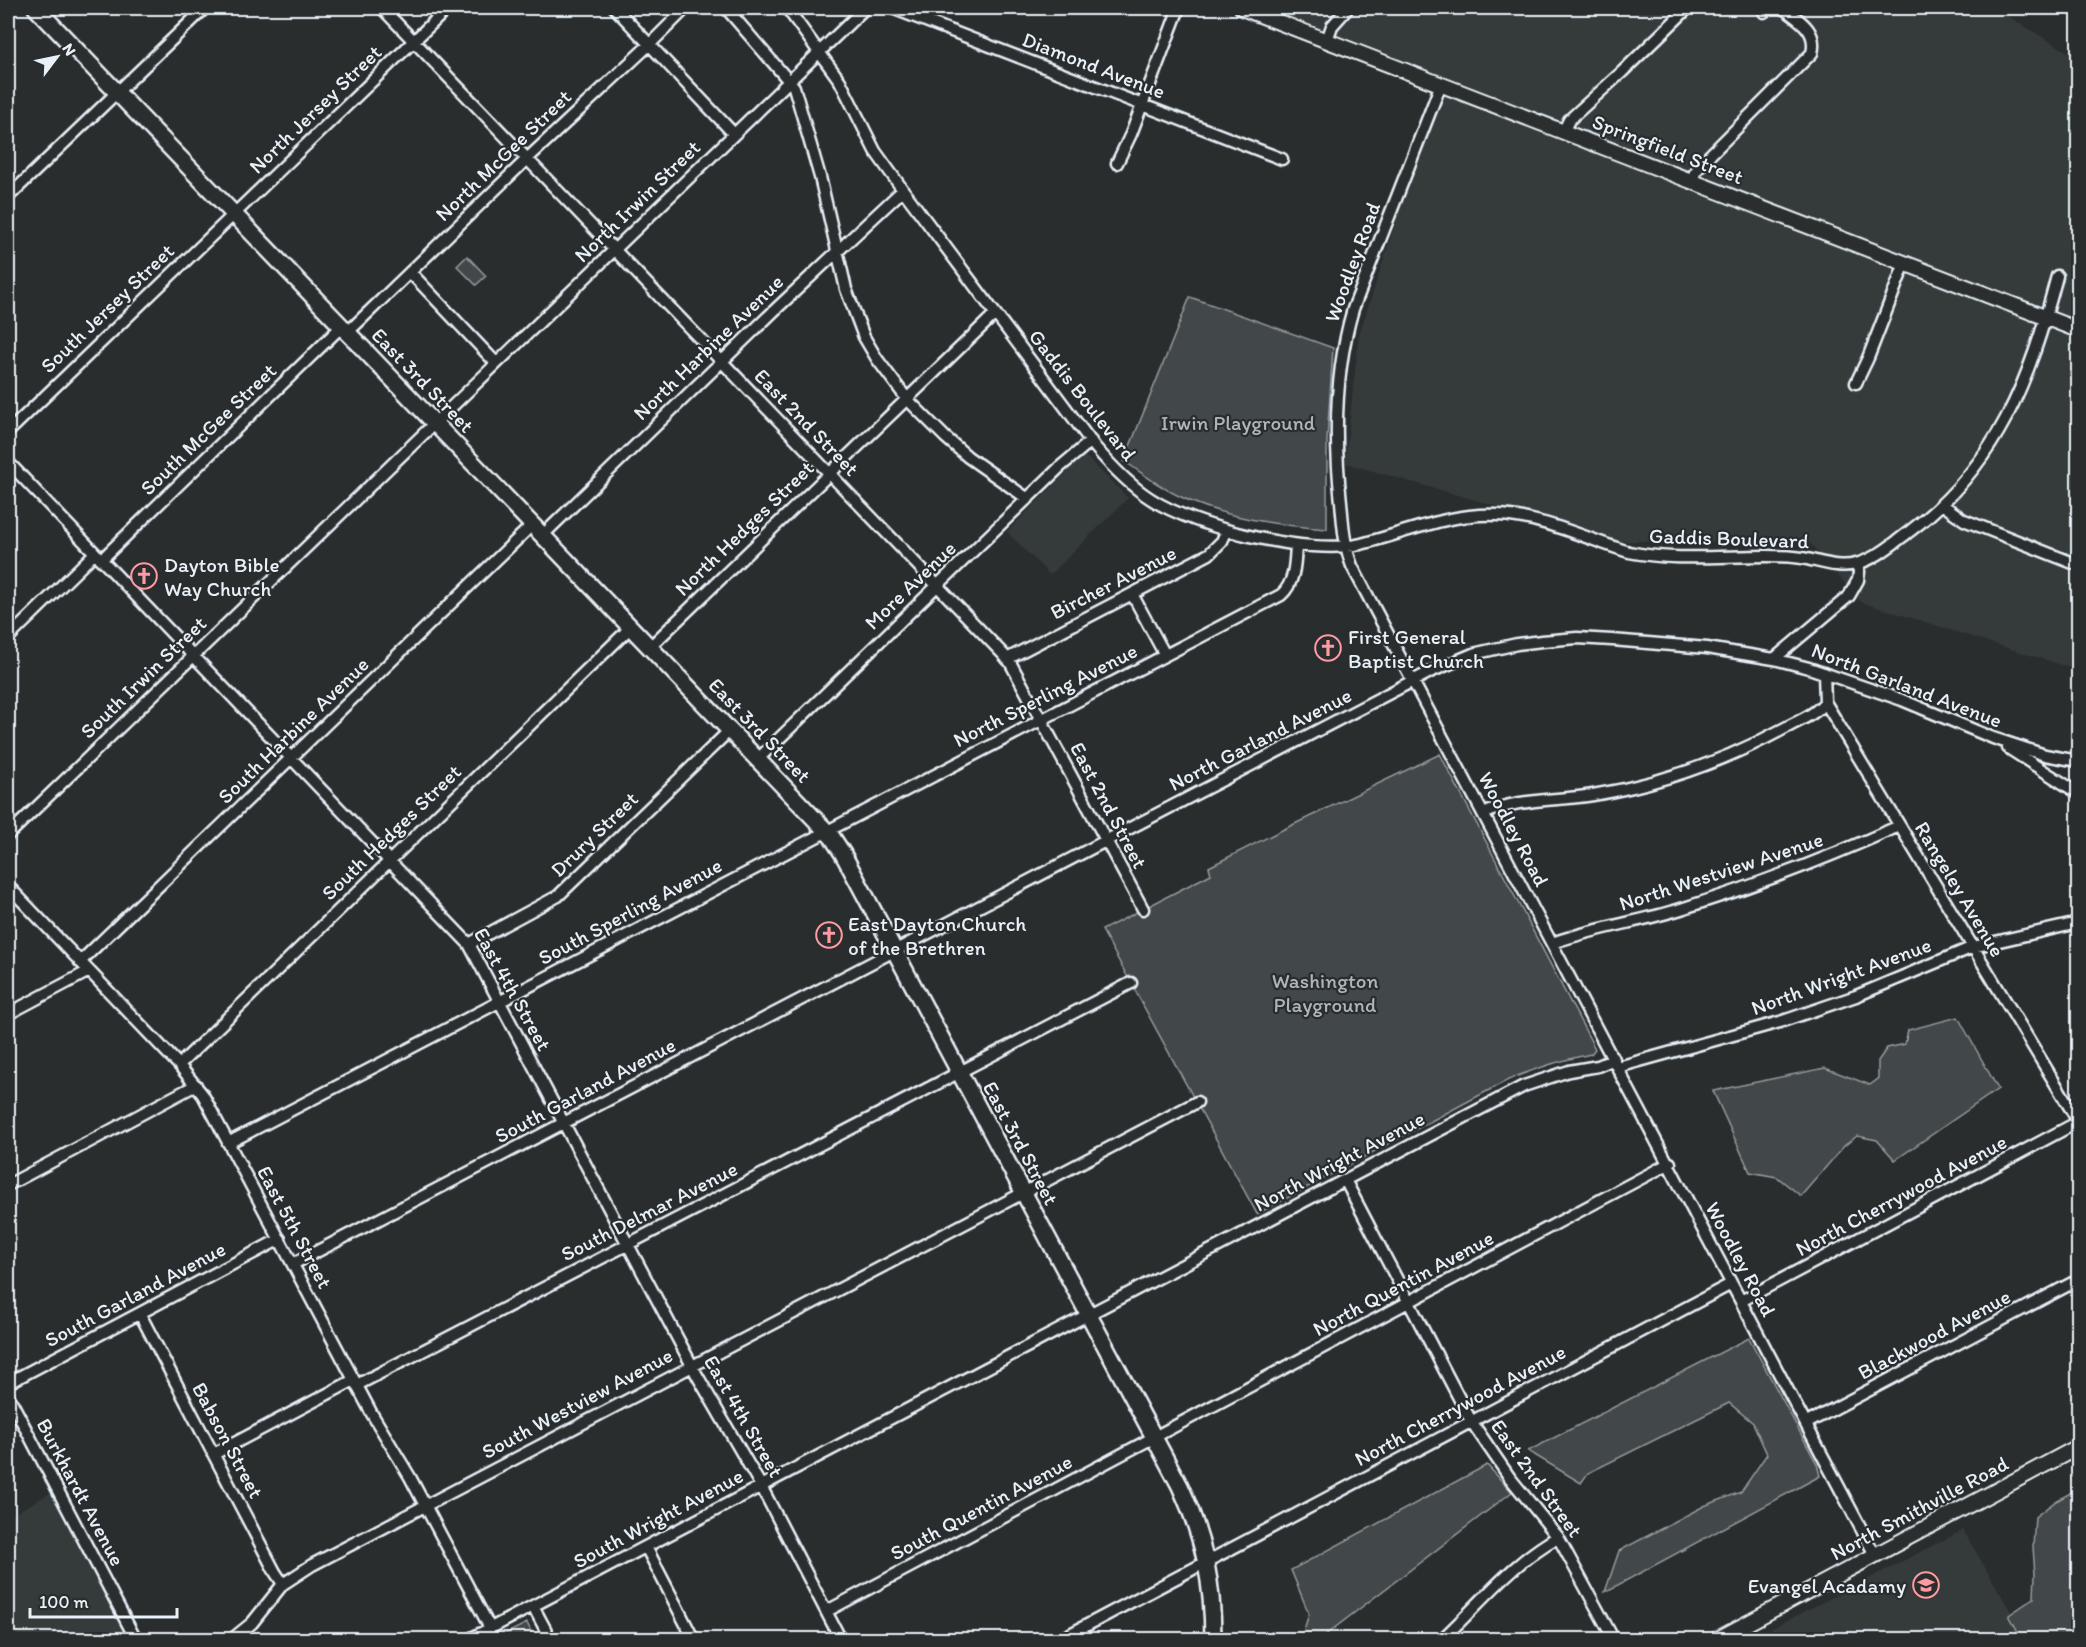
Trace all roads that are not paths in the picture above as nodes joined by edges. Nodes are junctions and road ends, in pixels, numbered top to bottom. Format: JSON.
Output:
{"nodes":[{"id":1,"x":36,"y":8,"type":"edge"},
{"id":2,"x":205,"y":8,"type":"edge"},
{"id":3,"x":382,"y":8,"type":"edge"},
{"id":4,"x":448,"y":8,"type":"edge"},
{"id":5,"x":615,"y":8,"type":"edge"},
{"id":6,"x":686,"y":8,"type":"edge"},
{"id":7,"x":726,"y":8,"type":"edge"},
{"id":8,"x":787,"y":8,"type":"edge"},
{"id":9,"x":866,"y":8,"type":"edge"},
{"id":10,"x":892,"y":8,"type":"edge"},
{"id":11,"x":1179,"y":8,"type":"edge"},
{"id":12,"x":1242,"y":8,"type":"edge"},
{"id":13,"x":1348,"y":8,"type":"edge"},
{"id":14,"x":1688,"y":8,"type":"edge"},
{"id":15,"x":1783,"y":8,"type":"edge"},
{"id":16,"x":414,"y":40,"type":"junction"},
{"id":17,"x":1327,"y":40,"type":"junction"},
{"id":18,"x":650,"y":44,"type":"junction"},
{"id":19,"x":820,"y":52,"type":"junction"},
{"id":20,"x":790,"y":81,"type":"junction"},
{"id":21,"x":1441,"y":84,"type":"junction"},
{"id":22,"x":117,"y":92,"type":"junction"},
{"id":23,"x":1142,"y":104,"type":"junction"},
{"id":24,"x":1563,"y":132,"type":"junction"},
{"id":25,"x":734,"y":134,"type":"junction"},
{"id":26,"x":527,"y":159,"type":"junction"},
{"id":27,"x":1282,"y":159,"type":"dead end"},
{"id":28,"x":1117,"y":163,"type":"dead end"},
{"id":29,"x":1691,"y":180,"type":"junction"},
{"id":30,"x":903,"y":190,"type":"junction"},
{"id":31,"x":8,"y":197,"type":"edge"},
{"id":32,"x":234,"y":214,"type":"junction"},
{"id":33,"x":615,"y":249,"type":"junction"},
{"id":34,"x":837,"y":251,"type":"junction"},
{"id":35,"x":1905,"y":263,"type":"junction"},
{"id":36,"x":410,"y":272,"type":"junction"},
{"id":37,"x":2057,"y":276,"type":"dead end"},
{"id":38,"x":995,"y":314,"type":"junction"},
{"id":39,"x":2046,"y":317,"type":"junction"},
{"id":40,"x":345,"y":329,"type":"junction"},
{"id":41,"x":2079,"y":330,"type":"edge"},
{"id":42,"x":722,"y":362,"type":"junction"},
{"id":43,"x":496,"y":363,"type":"junction"},
{"id":44,"x":1856,"y":383,"type":"dead end"},
{"id":45,"x":907,"y":399,"type":"junction"},
{"id":46,"x":435,"y":422,"type":"junction"},
{"id":47,"x":8,"y":432,"type":"edge"},
{"id":48,"x":1091,"y":441,"type":"junction"},
{"id":49,"x":8,"y":462,"type":"edge"},
{"id":50,"x":829,"y":473,"type":"junction"},
{"id":51,"x":1028,"y":499,"type":"junction"},
{"id":52,"x":1943,"y":505,"type":"junction"},
{"id":53,"x":538,"y":530,"type":"junction"},
{"id":54,"x":1227,"y":530,"type":"junction"},
{"id":55,"x":1296,"y":545,"type":"junction"},
{"id":56,"x":1346,"y":547,"type":"junction"},
{"id":57,"x":98,"y":557,"type":"junction"},
{"id":58,"x":1858,"y":564,"type":"junction"},
{"id":59,"x":2079,"y":565,"type":"edge"},
{"id":60,"x":937,"y":586,"type":"junction"},
{"id":61,"x":1132,"y":594,"type":"junction"},
{"id":62,"x":631,"y":627,"type":"junction"},
{"id":63,"x":8,"y":638,"type":"edge"},
{"id":64,"x":650,"y":647,"type":"junction"},
{"id":65,"x":1165,"y":655,"type":"junction"},
{"id":66,"x":193,"y":656,"type":"junction"},
{"id":67,"x":1008,"y":659,"type":"junction"},
{"id":68,"x":1774,"y":659,"type":"junction"},
{"id":69,"x":1824,"y":673,"type":"junction"},
{"id":70,"x":1413,"y":681,"type":"junction"},
{"id":71,"x":1824,"y":702,"type":"junction"},
{"id":72,"x":1041,"y":719,"type":"junction"},
{"id":73,"x":730,"y":730,"type":"junction"},
{"id":74,"x":1993,"y":738,"type":"junction"},
{"id":75,"x":291,"y":758,"type":"junction"},
{"id":76,"x":758,"y":759,"type":"junction"},
{"id":77,"x":2079,"y":761,"type":"edge"},
{"id":78,"x":2079,"y":793,"type":"edge"},
{"id":79,"x":1485,"y":814,"type":"junction"},
{"id":80,"x":1899,"y":826,"type":"junction"},
{"id":81,"x":827,"y":832,"type":"junction"},
{"id":82,"x":8,"y":835,"type":"edge"},
{"id":83,"x":1106,"y":840,"type":"junction"},
{"id":84,"x":390,"y":861,"type":"junction"},
{"id":85,"x":8,"y":886,"type":"edge"},
{"id":86,"x":1143,"y":909,"type":"dead end"},
{"id":87,"x":2079,"y":923,"type":"edge"},
{"id":88,"x":1552,"y":943,"type":"junction"},
{"id":89,"x":469,"y":944,"type":"junction"},
{"id":90,"x":1973,"y":947,"type":"junction"},
{"id":91,"x":895,"y":950,"type":"junction"},
{"id":92,"x":80,"y":962,"type":"junction"},
{"id":93,"x":89,"y":970,"type":"junction"},
{"id":94,"x":1131,"y":983,"type":"dead end"},
{"id":95,"x":500,"y":1001,"type":"junction"},
{"id":96,"x":8,"y":1014,"type":"edge"},
{"id":97,"x":1616,"y":1063,"type":"junction"},
{"id":98,"x":179,"y":1065,"type":"junction"},
{"id":99,"x":960,"y":1071,"type":"junction"},
{"id":100,"x":196,"y":1085,"type":"junction"},
{"id":101,"x":1197,"y":1102,"type":"dead end"},
{"id":102,"x":2079,"y":1121,"type":"edge"},
{"id":103,"x":564,"y":1123,"type":"junction"},
{"id":104,"x":228,"y":1143,"type":"junction"},
{"id":105,"x":1670,"y":1163,"type":"junction"},
{"id":106,"x":1345,"y":1180,"type":"junction"},
{"id":107,"x":8,"y":1185,"type":"edge"},
{"id":108,"x":1024,"y":1193,"type":"junction"},
{"id":109,"x":280,"y":1239,"type":"junction"},
{"id":110,"x":627,"y":1244,"type":"junction"},
{"id":111,"x":293,"y":1263,"type":"junction"},
{"id":112,"x":2079,"y":1280,"type":"edge"},
{"id":113,"x":1731,"y":1284,"type":"junction"},
{"id":114,"x":1741,"y":1301,"type":"junction"},
{"id":115,"x":1410,"y":1302,"type":"junction"},
{"id":116,"x":140,"y":1314,"type":"junction"},
{"id":117,"x":1089,"y":1314,"type":"junction"},
{"id":118,"x":692,"y":1365,"type":"junction"},
{"id":119,"x":8,"y":1383,"type":"edge"},
{"id":120,"x":355,"y":1383,"type":"junction"},
{"id":121,"x":8,"y":1395,"type":"edge"},
{"id":122,"x":1472,"y":1421,"type":"junction"},
{"id":123,"x":1807,"y":1423,"type":"junction"},
{"id":124,"x":1154,"y":1437,"type":"junction"},
{"id":125,"x":2079,"y":1447,"type":"edge"},
{"id":126,"x":214,"y":1454,"type":"junction"},
{"id":127,"x":761,"y":1486,"type":"junction"},
{"id":128,"x":425,"y":1506,"type":"junction"},
{"id":129,"x":1558,"y":1537,"type":"junction"},
{"id":130,"x":646,"y":1547,"type":"junction"},
{"id":131,"x":1875,"y":1555,"type":"junction"},
{"id":132,"x":1206,"y":1561,"type":"junction"},
{"id":133,"x":283,"y":1584,"type":"junction"},
{"id":134,"x":533,"y":1606,"type":"junction"},
{"id":135,"x":827,"y":1611,"type":"junction"},
{"id":136,"x":490,"y":1628,"type":"junction"},
{"id":137,"x":136,"y":1640,"type":"edge"},
{"id":138,"x":231,"y":1640,"type":"edge"},
{"id":139,"x":468,"y":1640,"type":"edge"},
{"id":140,"x":551,"y":1640,"type":"edge"},
{"id":141,"x":694,"y":1640,"type":"edge"},
{"id":142,"x":841,"y":1640,"type":"edge"},
{"id":143,"x":1059,"y":1640,"type":"edge"},
{"id":144,"x":1213,"y":1640,"type":"edge"},
{"id":145,"x":1441,"y":1640,"type":"edge"},
{"id":146,"x":1614,"y":1640,"type":"edge"},
{"id":147,"x":1716,"y":1640,"type":"edge"}],
"edges":[{"from":1,"to":22,"type":"main road","name":"East 3rd Street"},
{"from":2,"to":22,"type":"street"},
{"from":3,"to":16,"type":"street","name":"East 2nd Street"},
{"from":4,"to":16,"type":"street","name":"North Jersey Street"},
{"from":5,"to":18,"type":"street"},
{"from":6,"to":18,"type":"street","name":"North McGee Street"},
{"from":7,"to":20,"type":"street"},
{"from":8,"to":19,"type":"street","name":"Gaddis Boulevard"},
{"from":9,"to":19,"type":"street","name":"North Irwin Street"},
{"from":10,"to":23,"type":"street","name":"Diamond Avenue"},
{"from":11,"to":23,"type":"street"},
{"from":12,"to":17,"type":"main road","name":"Springfield Street"},
{"from":13,"to":17,"type":"street"},
{"from":14,"to":24,"type":"street"},
{"from":15,"to":29,"type":"street"},
{"from":16,"to":26,"type":"street","name":"East 2nd Street"},
{"from":16,"to":32,"type":"street","name":"North Jersey Street"},
{"from":17,"to":21,"type":"main road","name":"Springfield Street"},
{"from":18,"to":25,"type":"street"},
{"from":18,"to":26,"type":"street","name":"North McGee Street"},
{"from":19,"to":20,"type":"street","name":"North Irwin Street"},
{"from":19,"to":30,"type":"street","name":"Gaddis Boulevard"},
{"from":20,"to":25,"type":"street","name":"North Irwin Street"},
{"from":20,"to":34,"type":"street"},
{"from":21,"to":24,"type":"main road","name":"Springfield Street"},
{"from":21,"to":56,"type":"street","name":"Woodley Road"},
{"from":22,"to":31,"type":"street"},
{"from":22,"to":32,"type":"main road","name":"East 3rd Street"},
{"from":23,"to":27,"type":"street","name":"Diamond Avenue"},
{"from":23,"to":28,"type":"street"},
{"from":24,"to":29,"type":"main road","name":"Springfield Street"},
{"from":25,"to":33,"type":"street","name":"North Irwin Street"},
{"from":26,"to":33,"type":"street","name":"East 2nd Street"},
{"from":26,"to":36,"type":"street","name":"North McGee Street"},
{"from":29,"to":35,"type":"main road","name":"Springfield Street"},
{"from":30,"to":34,"type":"street","name":"North Harbine Avenue"},
{"from":30,"to":38,"type":"street","name":"Gaddis Boulevard"},
{"from":32,"to":40,"type":"main road","name":"East 3rd Street"},
{"from":32,"to":47,"type":"street","name":"South Jersey Street"},
{"from":33,"to":42,"type":"street","name":"East 2nd Street"},
{"from":33,"to":43,"type":"street","name":"North Irwin Street"},
{"from":34,"to":42,"type":"street","name":"North Harbine Avenue"},
{"from":34,"to":45,"type":"street"},
{"from":35,"to":39,"type":"main road","name":"Springfield Street"},
{"from":35,"to":44,"type":"street"},
{"from":36,"to":40,"type":"street","name":"North McGee Street"},
{"from":36,"to":43,"type":"street"},
{"from":37,"to":39,"type":"street"},
{"from":38,"to":45,"type":"street","name":"North Hedges Street"},
{"from":38,"to":48,"type":"street","name":"Gaddis Boulevard"},
{"from":39,"to":41,"type":"main road","name":"Springfield Street"},
{"from":39,"to":52,"type":"street"},
{"from":40,"to":46,"type":"main road","name":"East 3rd Street"},
{"from":40,"to":57,"type":"street","name":"South McGee Street"},
{"from":42,"to":50,"type":"street","name":"East 2nd Street"},
{"from":42,"to":53,"type":"street","name":"North Harbine Avenue"},
{"from":43,"to":46,"type":"street","name":"North Irwin Street"},
{"from":45,"to":50,"type":"street","name":"North Hedges Street"},
{"from":45,"to":51,"type":"street"},
{"from":46,"to":53,"type":"main road","name":"East 3rd Street"},
{"from":46,"to":66,"type":"street","name":"South Irwin Street"},
{"from":48,"to":51,"type":"street","name":"More Avenue"},
{"from":48,"to":54,"type":"street","name":"Gaddis Boulevard"},
{"from":49,"to":57,"type":"street","name":"East 4th Street"},
{"from":50,"to":60,"type":"street","name":"East 2nd Street"},
{"from":50,"to":64,"type":"street","name":"North Hedges Street"},
{"from":51,"to":60,"type":"street","name":"More Avenue"},
{"from":52,"to":58,"type":"street"},
{"from":52,"to":59,"type":"street"},
{"from":53,"to":62,"type":"main road","name":"East 3rd Street"},
{"from":53,"to":75,"type":"street","name":"South Harbine Avenue"},
{"from":54,"to":55,"type":"street","name":"Gaddis Boulevard"},
{"from":54,"to":61,"type":"street","name":"Bircher Avenue"},
{"from":55,"to":56,"type":"street","name":"Gaddis Boulevard"},
{"from":55,"to":65,"type":"street","name":"North Sperling Avenue"},
{"from":56,"to":58,"type":"street","name":"Gaddis Boulevard"},
{"from":56,"to":70,"type":"street","name":"Woodley Road"},
{"from":57,"to":63,"type":"street","name":"South McGee Street"},
{"from":57,"to":66,"type":"street","name":"East 4th Street"},
{"from":58,"to":68,"type":"street"},
{"from":60,"to":67,"type":"street","name":"East 2nd Street"},
{"from":60,"to":76,"type":"street","name":"More Avenue"},
{"from":61,"to":65,"type":"street"},
{"from":61,"to":67,"type":"street","name":"Bircher Avenue"},
{"from":62,"to":64,"type":"main road","name":"East 3rd Street"},
{"from":62,"to":84,"type":"street","name":"South Hedges Street"},
{"from":64,"to":73,"type":"main road","name":"East 3rd Street"},
{"from":65,"to":72,"type":"street","name":"North Sperling Avenue"},
{"from":66,"to":75,"type":"street","name":"East 4th Street"},
{"from":66,"to":82,"type":"street","name":"South Irwin Street"},
{"from":67,"to":72,"type":"street","name":"East 2nd Street"},
{"from":68,"to":69,"type":"street","name":"North Garland Avenue"},
{"from":68,"to":70,"type":"street","name":"North Garland Avenue"},
{"from":69,"to":71,"type":"street"},
{"from":69,"to":74,"type":"street","name":"North Garland Avenue"},
{"from":70,"to":79,"type":"street","name":"Woodley Road"},
{"from":70,"to":83,"type":"street","name":"North Garland Avenue"},
{"from":71,"to":79,"type":"street"},
{"from":71,"to":80,"type":"street","name":"Rangeley Avenue"},
{"from":72,"to":81,"type":"street","name":"North Sperling Avenue"},
{"from":72,"to":83,"type":"street","name":"East 2nd Street"},
{"from":73,"to":76,"type":"main road","name":"East 3rd Street"},
{"from":73,"to":89,"type":"street","name":"Drury Street"},
{"from":74,"to":77,"type":"street","name":"North Garland Avenue"},
{"from":74,"to":78,"type":"street"},
{"from":75,"to":84,"type":"street","name":"East 4th Street"},
{"from":75,"to":92,"type":"street","name":"South Harbine Avenue"},
{"from":76,"to":81,"type":"main road","name":"East 3rd Street"},
{"from":79,"to":88,"type":"street","name":"Woodley Road"},
{"from":80,"to":88,"type":"street","name":"North Westview Avenue"},
{"from":80,"to":90,"type":"street","name":"Rangeley Avenue"},
{"from":81,"to":91,"type":"main road","name":"East 3rd Street"},
{"from":81,"to":95,"type":"street","name":"South Sperling Avenue"},
{"from":83,"to":86,"type":"street","name":"East 2nd Street"},
{"from":83,"to":91,"type":"street","name":"North Garland Avenue"},
{"from":84,"to":89,"type":"street","name":"East 4th Street"},
{"from":84,"to":98,"type":"street","name":"South Hedges Street"},
{"from":85,"to":92,"type":"street","name":"East 5th Street"},
{"from":87,"to":90,"type":"street","name":"North Wright Avenue"},
{"from":88,"to":97,"type":"street","name":"Woodley Road"},
{"from":89,"to":95,"type":"street","name":"East 4th Street"},
{"from":90,"to":97,"type":"street","name":"North Wright Avenue"},
{"from":90,"to":102,"type":"street","name":"Rangeley Avenue"},
{"from":91,"to":99,"type":"main road","name":"East 3rd Street"},
{"from":91,"to":103,"type":"street","name":"South Garland Avenue"},
{"from":92,"to":93,"type":"street","name":"East 5th Street"},
{"from":93,"to":96,"type":"street"},
{"from":93,"to":98,"type":"street","name":"East 5th Street"},
{"from":94,"to":99,"type":"street","name":"South Delmar Avenue"},
{"from":95,"to":103,"type":"street","name":"East 4th Street"},
{"from":95,"to":104,"type":"street","name":"South Sperling Avenue"},
{"from":97,"to":105,"type":"street","name":"Woodley Road"},
{"from":97,"to":106,"type":"street","name":"North Wright Avenue"},
{"from":98,"to":100,"type":"street","name":"East 5th Street"},
{"from":99,"to":108,"type":"main road","name":"East 3rd Street"},
{"from":99,"to":110,"type":"street","name":"South Delmar Avenue"},
{"from":100,"to":104,"type":"street","name":"East 5th Street"},
{"from":100,"to":107,"type":"street"},
{"from":101,"to":108,"type":"street"},
{"from":102,"to":114,"type":"street","name":"North Cherrywood Avenue"},
{"from":103,"to":110,"type":"street","name":"East 4th Street"},
{"from":103,"to":111,"type":"street","name":"South Garland Avenue"},
{"from":104,"to":109,"type":"street","name":"East 5th Street"},
{"from":105,"to":113,"type":"street","name":"Woodley Road"},
{"from":105,"to":115,"type":"street","name":"North Quentin Avenue"},
{"from":106,"to":115,"type":"street","name":"East 2nd Street"},
{"from":106,"to":117,"type":"street","name":"North Wright Avenue"},
{"from":108,"to":117,"type":"main road","name":"East 3rd Street"},
{"from":108,"to":118,"type":"street","name":"South Westview Avenue"},
{"from":109,"to":111,"type":"street","name":"East 5th Street"},
{"from":109,"to":116,"type":"street","name":"South Garland Avenue"},
{"from":110,"to":118,"type":"street","name":"East 4th Street"},
{"from":110,"to":120,"type":"street","name":"South Delmar Avenue"},
{"from":111,"to":120,"type":"street","name":"East 5th Street"},
{"from":112,"to":123,"type":"street","name":"Blackwood Avenue"},
{"from":113,"to":114,"type":"street","name":"Woodley Road"},
{"from":113,"to":122,"type":"street","name":"North Cherrywood Avenue"},
{"from":114,"to":123,"type":"street","name":"Woodley Road"},
{"from":115,"to":122,"type":"street","name":"East 2nd Street"},
{"from":115,"to":124,"type":"street","name":"North Quentin Avenue"},
{"from":116,"to":119,"type":"street","name":"South Garland Avenue"},
{"from":116,"to":126,"type":"street","name":"Babson Street"},
{"from":117,"to":124,"type":"main road","name":"East 3rd Street"},
{"from":117,"to":127,"type":"street","name":"South Wright Avenue"},
{"from":118,"to":127,"type":"street","name":"East 4th Street"},
{"from":118,"to":128,"type":"street","name":"South Westview Avenue"},
{"from":120,"to":126,"type":"street","name":"South Delmar Avenue"},
{"from":120,"to":128,"type":"street","name":"East 5th Street"},
{"from":121,"to":137,"type":"street","name":"Burkhardt Avenue"},
{"from":122,"to":129,"type":"street","name":"East 2nd Street"},
{"from":122,"to":132,"type":"street","name":"North Cherrywood Avenue"},
{"from":123,"to":131,"type":"street","name":"Woodley Road"},
{"from":124,"to":132,"type":"main road","name":"East 3rd Street"},
{"from":124,"to":135,"type":"street","name":"South Quentin Avenue"},
{"from":125,"to":131,"type":"main road","name":"North Smithville Road"},
{"from":126,"to":133,"type":"street","name":"Babson Street"},
{"from":127,"to":130,"type":"street","name":"South Wright Avenue"},
{"from":127,"to":135,"type":"street","name":"East 4th Street"},
{"from":128,"to":133,"type":"street","name":"South Westview Avenue"},
{"from":128,"to":136,"type":"street","name":"East 5th Street"},
{"from":129,"to":145,"type":"street"},
{"from":129,"to":146,"type":"street","name":"East 2nd Street"},
{"from":130,"to":134,"type":"street","name":"South Wright Avenue"},
{"from":130,"to":141,"type":"street"},
{"from":131,"to":147,"type":"main road","name":"North Smithville Road"},
{"from":132,"to":143,"type":"street","name":"North Cherrywood Avenue"},
{"from":132,"to":144,"type":"main road","name":"East 3rd Street"},
{"from":133,"to":138,"type":"street","name":"South Westview Avenue"},
{"from":134,"to":136,"type":"street","name":"South Wright Avenue"},
{"from":134,"to":140,"type":"street"},
{"from":135,"to":142,"type":"street","name":"East 4th Street"},
{"from":136,"to":139,"type":"street","name":"South Wright Avenue"}]}
